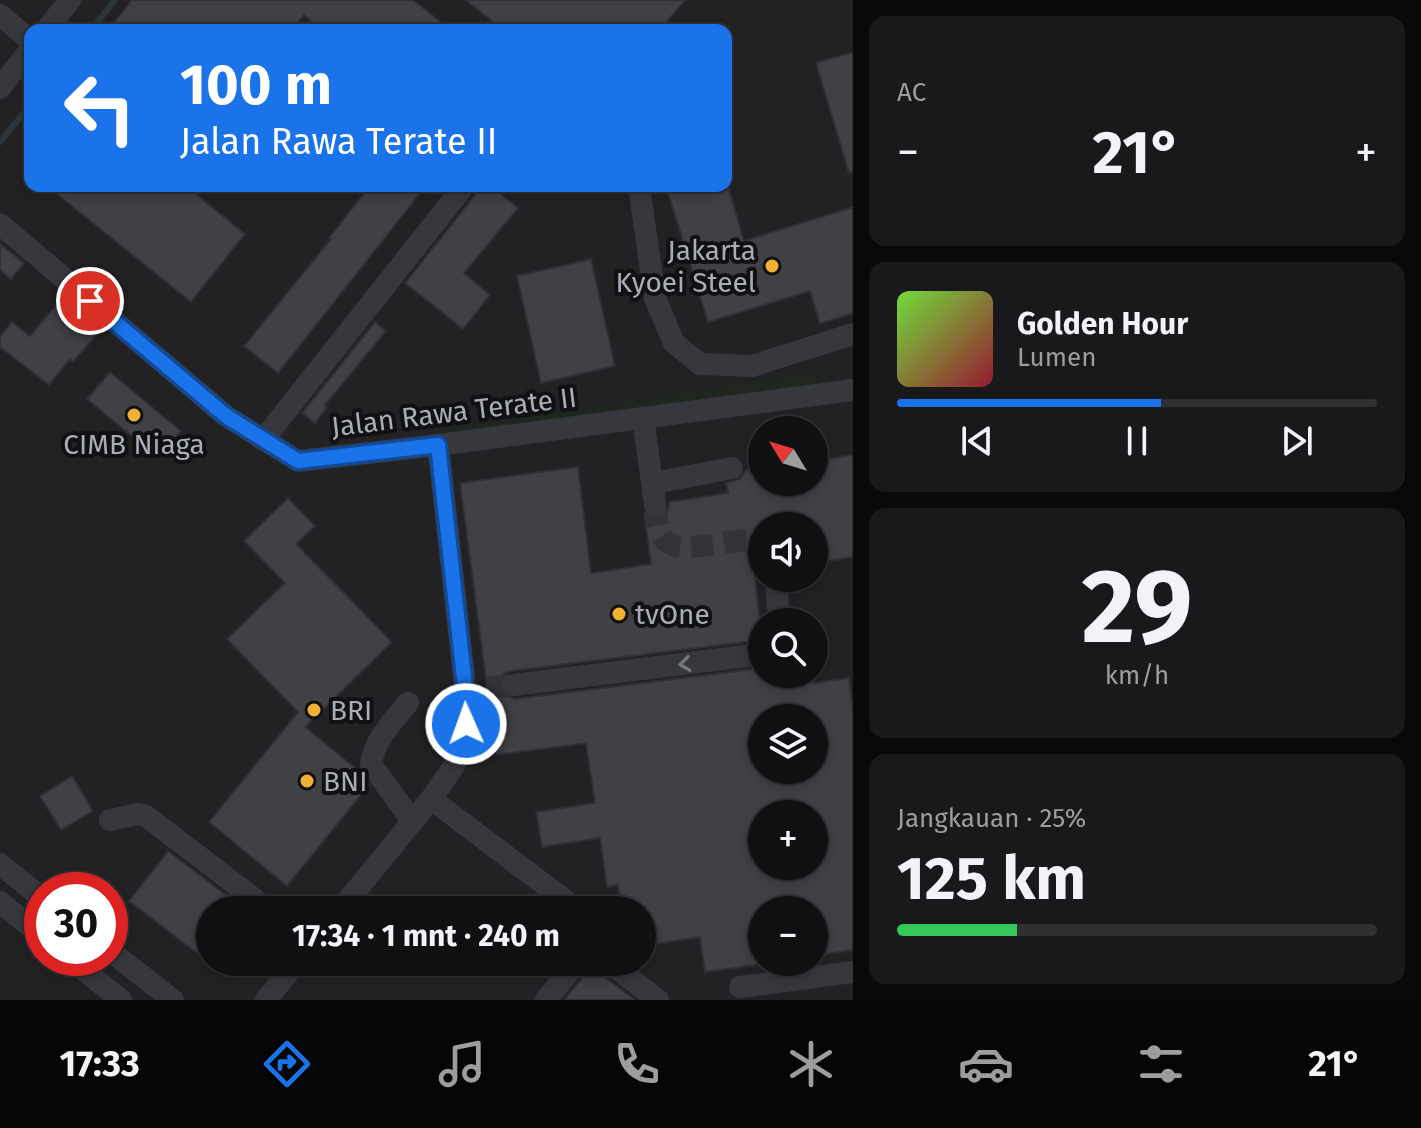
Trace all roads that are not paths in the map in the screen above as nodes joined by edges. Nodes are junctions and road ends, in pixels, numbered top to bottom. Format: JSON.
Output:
{"nodes":[{"id":1,"x":70,"y":0,"type":"edge"},
{"id":2,"x":0,"y":15,"type":"edge"},
{"id":3,"x":51,"y":24,"type":"edge"},
{"id":4,"x":24,"y":35,"type":"edge"},
{"id":5,"x":24,"y":58,"type":"edge"},
{"id":6,"x":0,"y":88,"type":"edge"},
{"id":7,"x":459,"y":192,"type":"edge"},
{"id":8,"x":640,"y":192,"type":"edge"},
{"id":9,"x":0,"y":224,"type":"edge"},
{"id":10,"x":853,"y":334,"type":"edge"},
{"id":11,"x":853,"y":390,"type":"edge"},
{"id":12,"x":643,"y":418,"type":"junction"},
{"id":13,"x":263,"y":440,"type":"junction"},
{"id":14,"x":438,"y":445,"type":"junction"},
{"id":15,"x":732,"y":468,"type":"dead end"},
{"id":16,"x":748,"y":656,"type":"edge"},
{"id":17,"x":513,"y":685,"type":"tunnel mouth"},
{"id":18,"x":487,"y":688,"type":"tunnel mouth"},
{"id":19,"x":464,"y":691,"type":"junction"},
{"id":20,"x":408,"y":703,"type":"dead end"},
{"id":21,"x":431,"y":799,"type":"junction"},
{"id":22,"x":110,"y":820,"type":"dead end"},
{"id":23,"x":412,"y":821,"type":"junction"},
{"id":24,"x":0,"y":864,"type":"edge"},
{"id":25,"x":19,"y":880,"type":"junction"},
{"id":26,"x":24,"y":884,"type":"edge"},
{"id":27,"x":251,"y":896,"type":"edge"},
{"id":28,"x":351,"y":896,"type":"edge"},
{"id":29,"x":559,"y":896,"type":"edge"},
{"id":30,"x":0,"y":903,"type":"edge"},
{"id":31,"x":24,"y":922,"type":"edge"},
{"id":32,"x":128,"y":965,"type":"edge"},
{"id":33,"x":853,"y":972,"type":"edge"},
{"id":34,"x":91,"y":976,"type":"edge"},
{"id":35,"x":286,"y":976,"type":"edge"},
{"id":36,"x":566,"y":976,"type":"edge"},
{"id":37,"x":626,"y":976,"type":"edge"},
{"id":38,"x":740,"y":987,"type":"dead end"},
{"id":39,"x":121,"y":1000,"type":"edge"},
{"id":40,"x":173,"y":1000,"type":"edge"},
{"id":41,"x":266,"y":1000,"type":"edge"},
{"id":42,"x":546,"y":1000,"type":"edge"},
{"id":43,"x":658,"y":1000,"type":"edge"}],
"edges":[{"from":1,"to":3,"type":"street"},
{"from":2,"to":4,"type":"street"},
{"from":5,"to":6,"type":"street"},
{"from":7,"to":13,"type":"street"},
{"from":8,"to":10,"type":"street"},
{"from":9,"to":13,"type":"street","name":"Jalan Rawa Terate II"},
{"from":11,"to":12,"type":"street","name":"Jalan Rawa Terate II"},
{"from":12,"to":14,"type":"street","name":"Jalan Rawa Terate II"},
{"from":12,"to":15,"type":"street"},
{"from":13,"to":14,"type":"street","name":"Jalan Rawa Terate II"},
{"from":14,"to":19,"type":"street"},
{"from":16,"to":17,"type":"street","one_way":true},
{"from":18,"to":19,"type":"street"},
{"from":19,"to":21,"type":"street"},
{"from":20,"to":23,"type":"street"},
{"from":21,"to":23,"type":"street"},
{"from":21,"to":29,"type":"street"},
{"from":22,"to":27,"type":"street"},
{"from":23,"to":28,"type":"street"},
{"from":24,"to":25,"type":"street"},
{"from":25,"to":26,"type":"street"},
{"from":25,"to":30,"type":"street"},
{"from":30,"to":31,"type":"street"},
{"from":32,"to":40,"type":"street"},
{"from":33,"to":38,"type":"street"},
{"from":34,"to":39,"type":"street"},
{"from":35,"to":41,"type":"street"},
{"from":36,"to":42,"type":"street"},
{"from":37,"to":43,"type":"street"}]}
